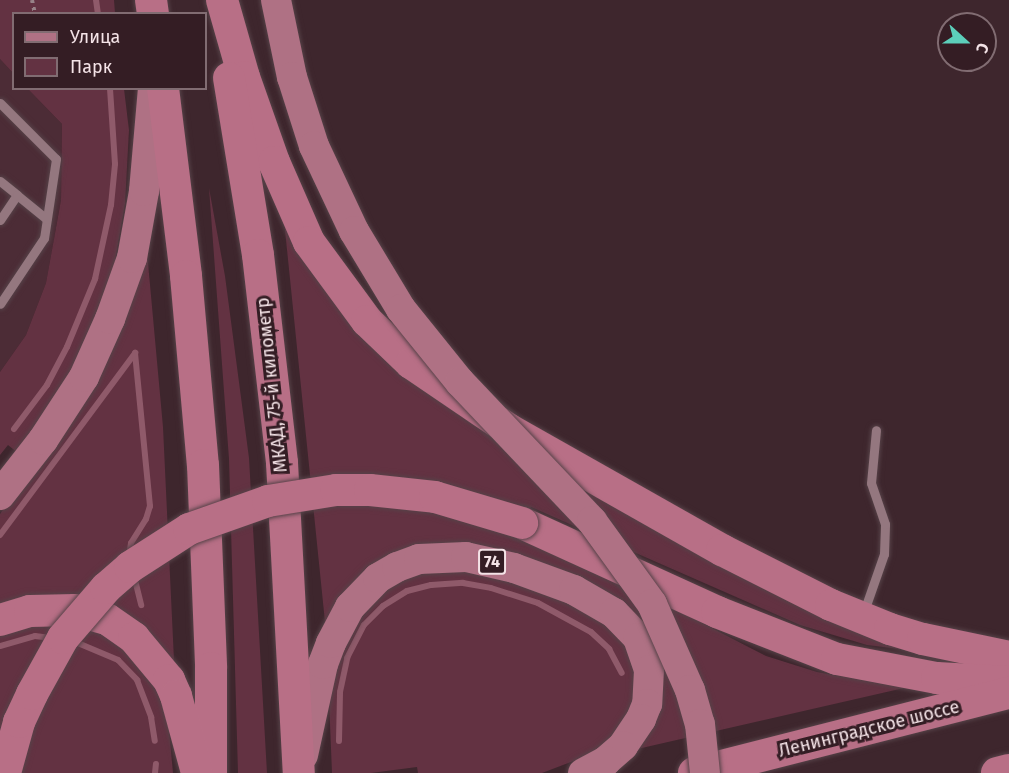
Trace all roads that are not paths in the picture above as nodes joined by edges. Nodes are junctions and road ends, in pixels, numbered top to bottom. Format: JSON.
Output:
{"nodes":[{"id":1,"x":217,"y":0,"type":"edge"},
{"id":2,"x":222,"y":0,"type":"edge"},
{"id":3,"x":276,"y":0,"type":"edge"},
{"id":4,"x":153,"y":90,"type":"edge"},
{"id":5,"x":163,"y":90,"type":"edge"},
{"id":6,"x":0,"y":104,"type":"edge"},
{"id":7,"x":0,"y":181,"type":"edge"},
{"id":8,"x":17,"y":195,"type":"junction"},
{"id":9,"x":47,"y":219,"type":"junction"},
{"id":10,"x":0,"y":220,"type":"edge"},
{"id":11,"x":0,"y":304,"type":"edge"},
{"id":12,"x":876,"y":430,"type":"dead end"},
{"id":13,"x":0,"y":495,"type":"edge"},
{"id":14,"x":861,"y":619,"type":"junction"},
{"id":15,"x":0,"y":620,"type":"edge"},
{"id":16,"x":1009,"y":657,"type":"edge"},
{"id":17,"x":1009,"y":682,"type":"edge"},
{"id":18,"x":1009,"y":693,"type":"edge"},
{"id":19,"x":1009,"y":770,"type":"edge"},
{"id":20,"x":5,"y":773,"type":"edge"},
{"id":21,"x":197,"y":773,"type":"edge"},
{"id":22,"x":211,"y":773,"type":"edge"},
{"id":23,"x":299,"y":773,"type":"edge"},
{"id":24,"x":583,"y":773,"type":"edge"},
{"id":25,"x":694,"y":773,"type":"edge"},
{"id":26,"x":705,"y":773,"type":"edge"},
{"id":27,"x":997,"y":773,"type":"edge"}],
"edges":[{"from":1,"to":23,"type":"highway","name":"МКАД, 75-й километр"},
{"from":2,"to":14,"type":"highway"},
{"from":3,"to":26,"type":"main road","bridge":true},
{"from":4,"to":13,"type":"main road"},
{"from":5,"to":22,"type":"highway"},
{"from":6,"to":9,"type":"lane"},
{"from":7,"to":8,"type":"lane"},
{"from":8,"to":9,"type":"lane"},
{"from":8,"to":10,"type":"lane"},
{"from":9,"to":11,"type":"lane"},
{"from":12,"to":14,"type":"lane"},
{"from":14,"to":16,"type":"highway"},
{"from":15,"to":21,"type":"highway"},
{"from":17,"to":20,"type":"highway","bridge":true},
{"from":18,"to":25,"type":"highway","name":"Ленинградское шоссе"},
{"from":19,"to":27,"type":"highway"},
{"from":23,"to":24,"type":"main road","number":"74"}]}
